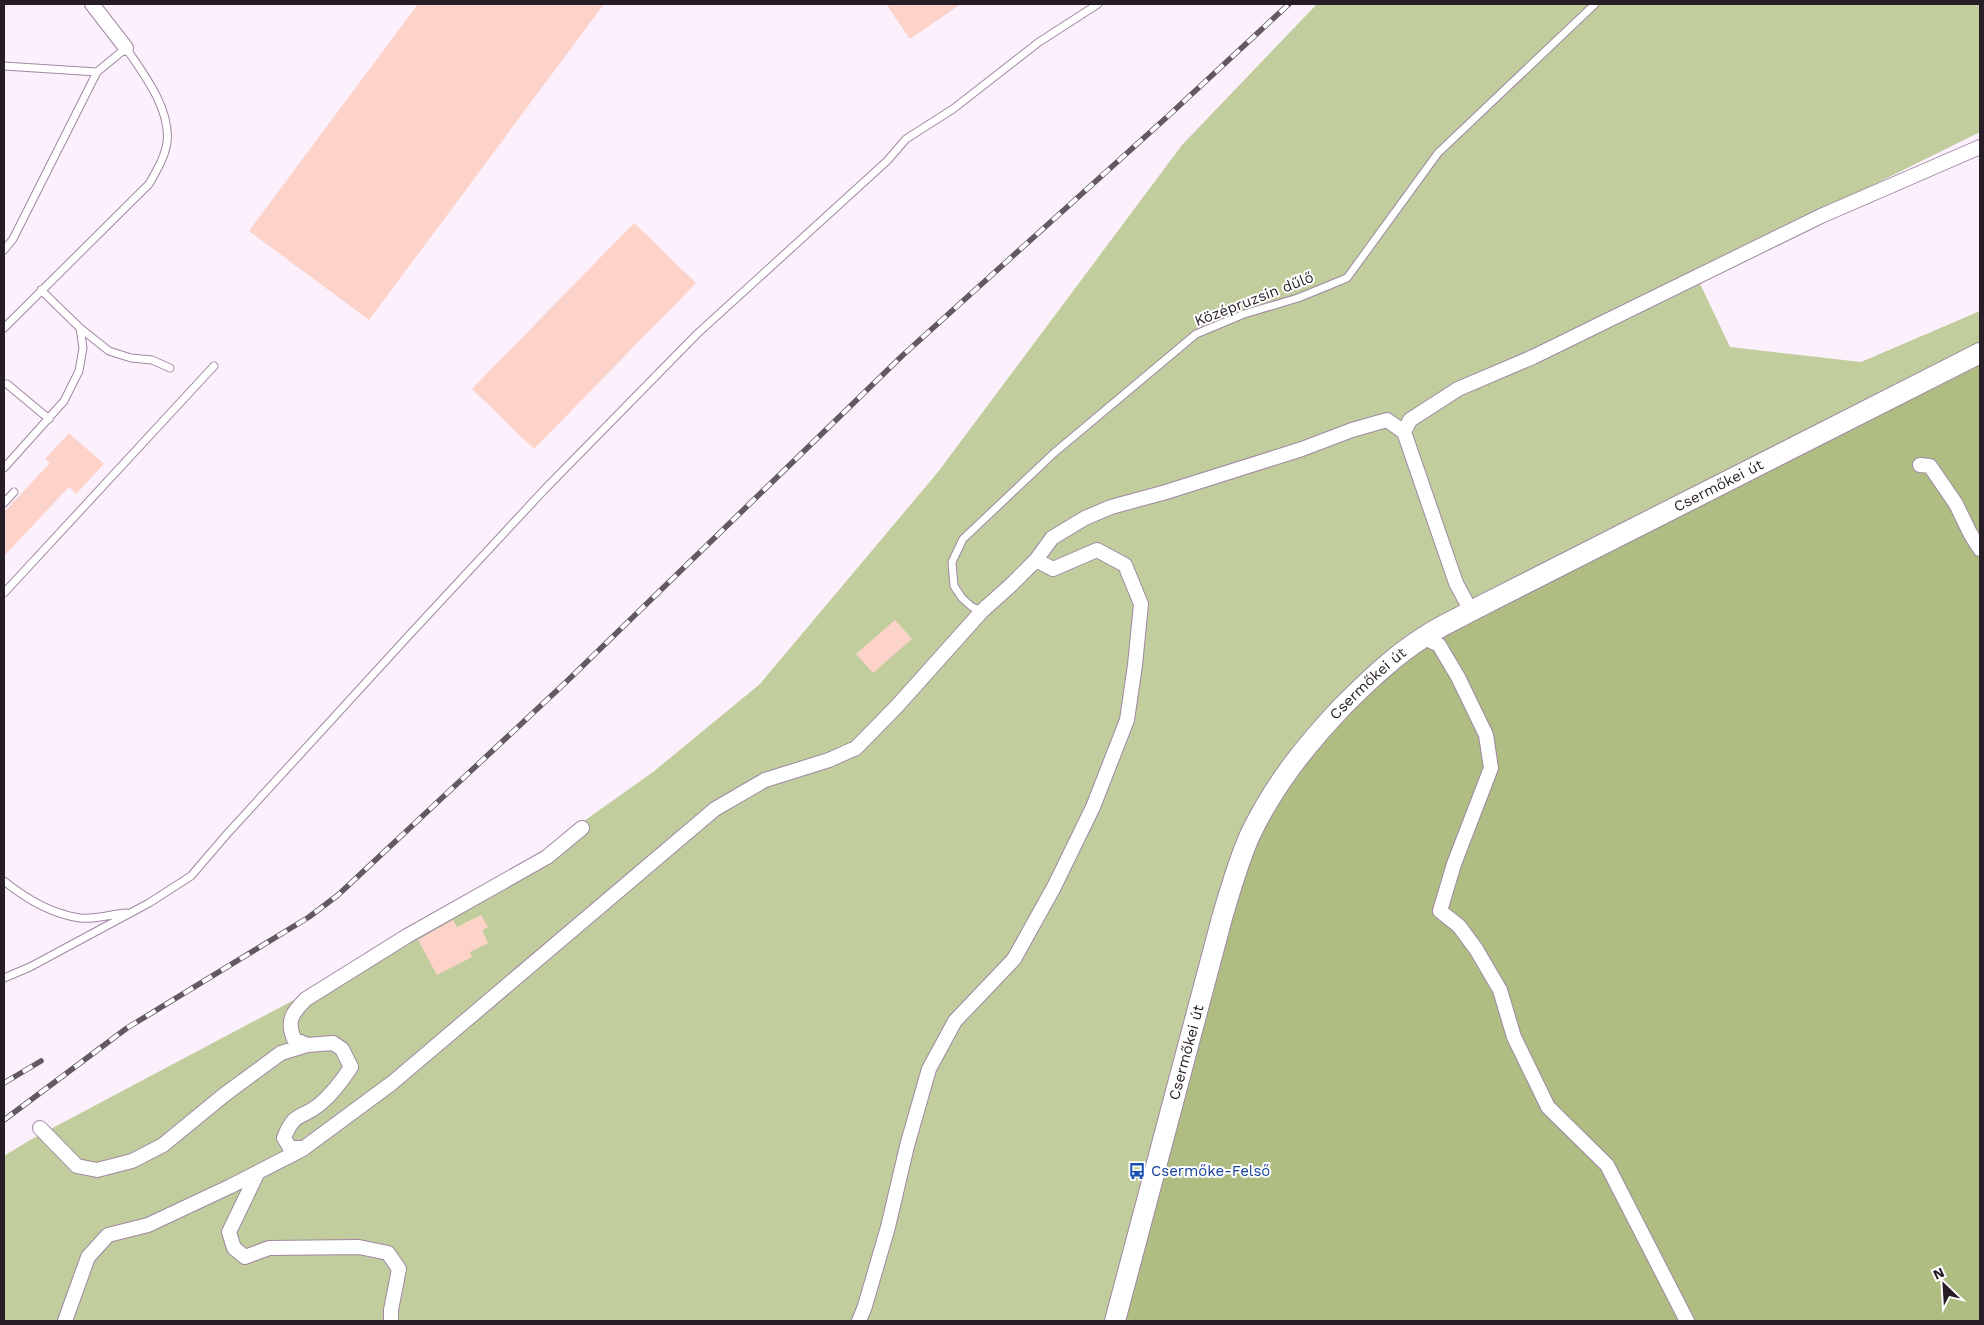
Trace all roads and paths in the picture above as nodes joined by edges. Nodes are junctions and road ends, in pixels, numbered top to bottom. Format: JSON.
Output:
{"nodes":[{"id":1,"x":92,"y":4,"type":"edge"},
{"id":2,"x":1098,"y":4,"type":"edge"},
{"id":3,"x":1595,"y":4,"type":"edge"},
{"id":4,"x":126,"y":48,"type":"junction"},
{"id":5,"x":4,"y":66,"type":"edge"},
{"id":6,"x":97,"y":72,"type":"junction"},
{"id":7,"x":1980,"y":147,"type":"edge"},
{"id":8,"x":4,"y":250,"type":"edge"},
{"id":9,"x":41,"y":290,"type":"junction"},
{"id":10,"x":4,"y":328,"type":"edge"},
{"id":11,"x":80,"y":328,"type":"junction"},
{"id":12,"x":1977,"y":357,"type":"edge"},
{"id":13,"x":214,"y":366,"type":"dead end"},
{"id":14,"x":170,"y":368,"type":"dead end"},
{"id":15,"x":7,"y":384,"type":"dead end"},
{"id":16,"x":49,"y":419,"type":"junction"},
{"id":17,"x":1404,"y":432,"type":"junction"},
{"id":18,"x":1920,"y":465,"type":"dead end"},
{"id":19,"x":4,"y":468,"type":"edge"},
{"id":20,"x":14,"y":492,"type":"dead end"},
{"id":21,"x":4,"y":503,"type":"edge"},
{"id":22,"x":1980,"y":549,"type":"edge"},
{"id":23,"x":1036,"y":560,"type":"junction"},
{"id":24,"x":4,"y":593,"type":"edge"},
{"id":25,"x":982,"y":610,"type":"junction"},
{"id":26,"x":1471,"y":611,"type":"junction"},
{"id":27,"x":1424,"y":637,"type":"junction"},
{"id":28,"x":582,"y":828,"type":"dead end"},
{"id":29,"x":4,"y":881,"type":"edge"},
{"id":30,"x":130,"y":912,"type":"junction"},
{"id":31,"x":4,"y":978,"type":"edge"},
{"id":32,"x":307,"y":1045,"type":"junction"},
{"id":33,"x":40,"y":1128,"type":"dead end"},
{"id":34,"x":304,"y":1148,"type":"junction"},
{"id":35,"x":258,"y":1172,"type":"junction"},
{"id":36,"x":64,"y":1321,"type":"edge"},
{"id":37,"x":391,"y":1321,"type":"edge"},
{"id":38,"x":859,"y":1321,"type":"edge"},
{"id":39,"x":1115,"y":1321,"type":"edge"},
{"id":40,"x":1687,"y":1321,"type":"edge"}],
"edges":[{"from":1,"to":4,"type":"street"},
{"from":2,"to":30,"type":"lane"},
{"from":3,"to":25,"type":"lane","name":"Középruzsin dűlő"},
{"from":4,"to":6,"type":"lane"},
{"from":4,"to":9,"type":"lane"},
{"from":5,"to":6,"type":"lane"},
{"from":6,"to":8,"type":"lane"},
{"from":7,"to":17,"type":"street"},
{"from":9,"to":10,"type":"lane"},
{"from":9,"to":11,"type":"lane"},
{"from":11,"to":14,"type":"lane"},
{"from":11,"to":16,"type":"lane"},
{"from":12,"to":26,"type":"main road","name":"Csermőkei út"},
{"from":13,"to":24,"type":"lane"},
{"from":15,"to":16,"type":"lane"},
{"from":16,"to":19,"type":"lane"},
{"from":17,"to":23,"type":"street"},
{"from":17,"to":26,"type":"street"},
{"from":18,"to":22,"type":"street"},
{"from":20,"to":21,"type":"lane"},
{"from":23,"to":25,"type":"street"},
{"from":23,"to":38,"type":"street"},
{"from":25,"to":34,"type":"street"},
{"from":26,"to":27,"type":"main road","name":"Csermőkei út"},
{"from":27,"to":39,"type":"main road","name":"Csermőkei út"},
{"from":27,"to":40,"type":"street"},
{"from":28,"to":32,"type":"street"},
{"from":29,"to":30,"type":"lane"},
{"from":30,"to":31,"type":"lane"},
{"from":32,"to":33,"type":"street"},
{"from":32,"to":34,"type":"street"},
{"from":34,"to":35,"type":"street"},
{"from":35,"to":36,"type":"street"},
{"from":35,"to":37,"type":"street"}]}
